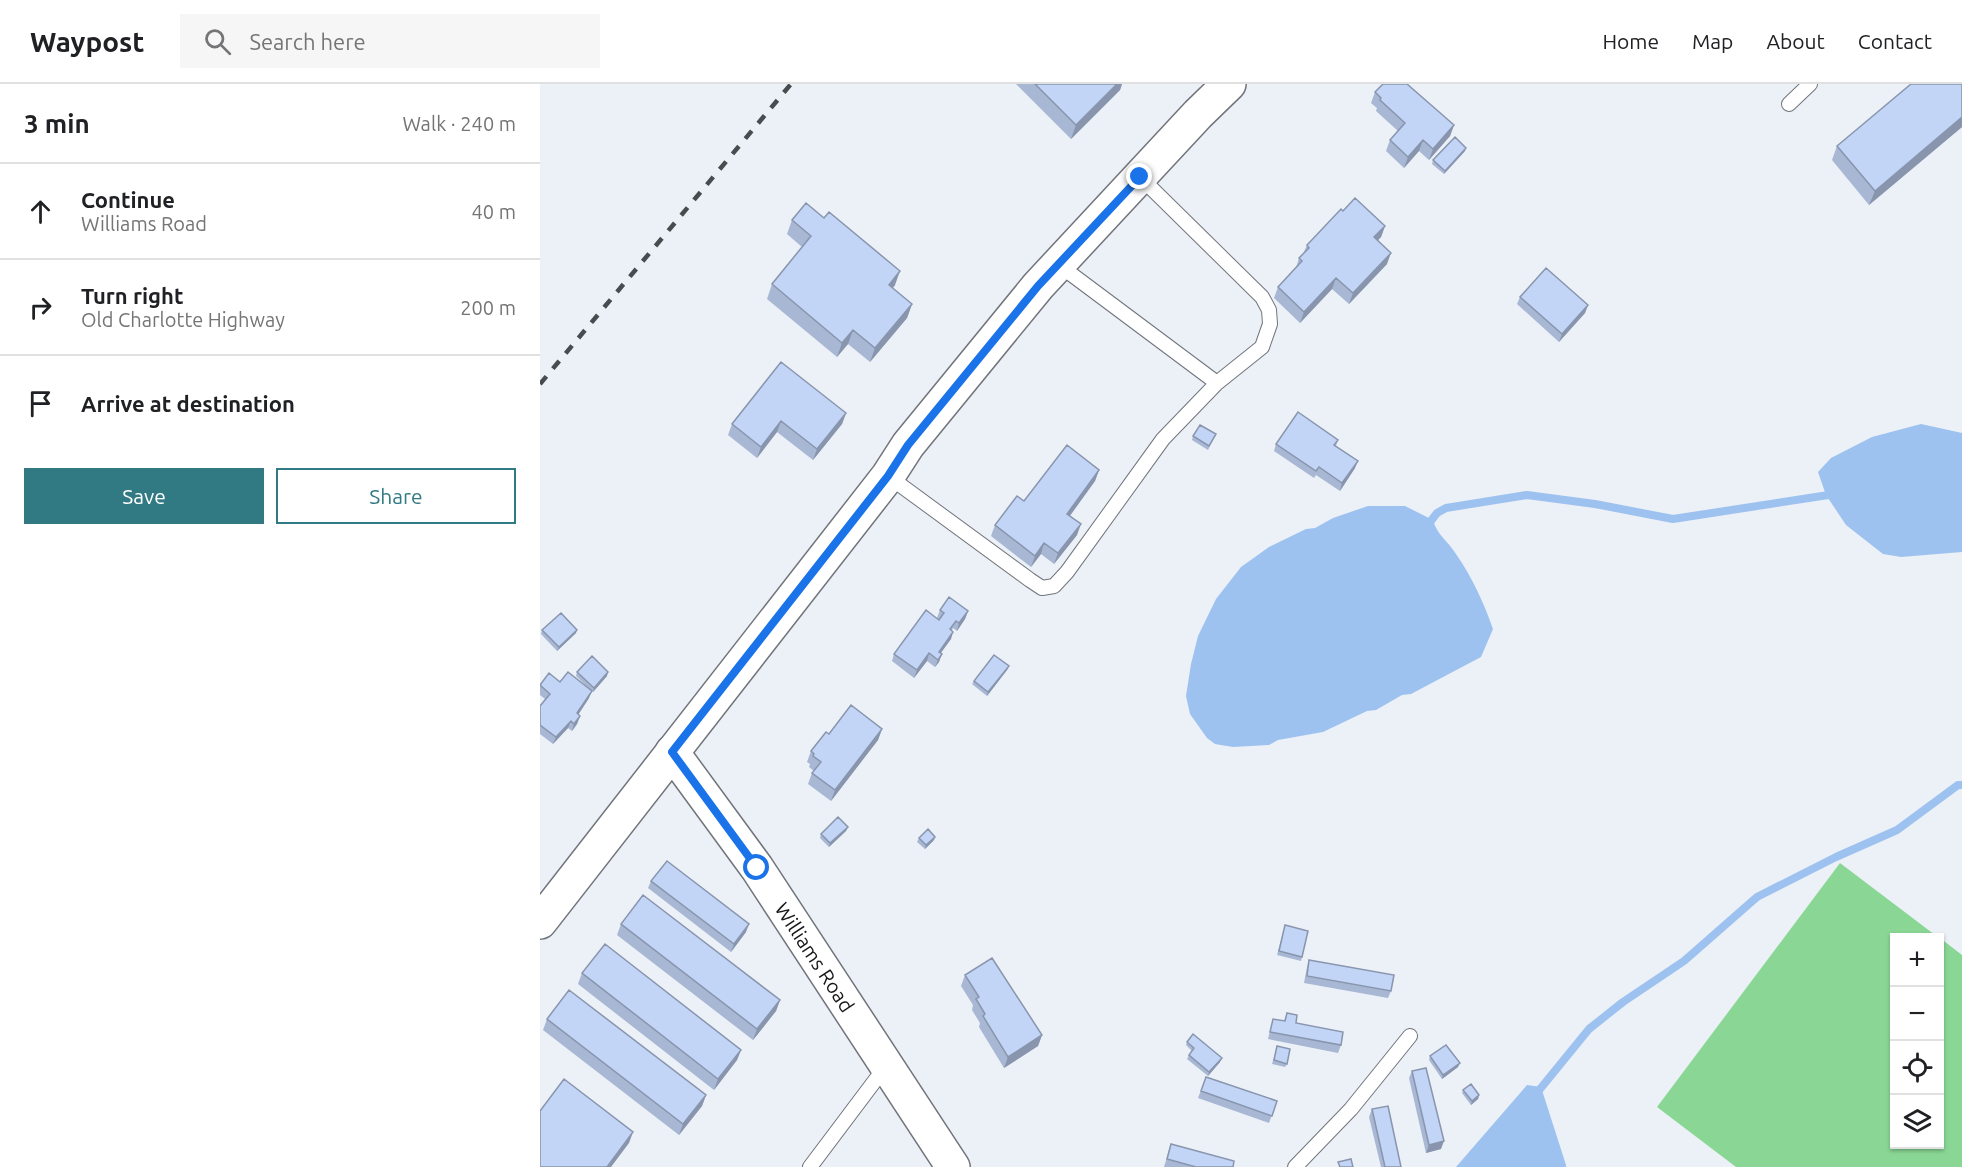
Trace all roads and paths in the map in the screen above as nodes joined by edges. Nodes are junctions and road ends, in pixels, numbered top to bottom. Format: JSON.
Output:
{"nodes":[{"id":1,"x":1229,"y":84,"type":"edge"},
{"id":2,"x":1810,"y":84,"type":"edge"},
{"id":3,"x":1789,"y":104,"type":"dead end"},
{"id":4,"x":1140,"y":177,"type":"junction"},
{"id":5,"x":1059,"y":265,"type":"junction"},
{"id":6,"x":1217,"y":383,"type":"junction"},
{"id":7,"x":888,"y":476,"type":"junction"},
{"id":8,"x":672,"y":752,"type":"junction"},
{"id":9,"x":540,"y":922,"type":"edge"},
{"id":10,"x":1410,"y":1036,"type":"dead end"},
{"id":11,"x":887,"y":1066,"type":"junction"},
{"id":12,"x":810,"y":1167,"type":"edge"},
{"id":13,"x":953,"y":1167,"type":"edge"},
{"id":14,"x":1295,"y":1167,"type":"edge"}],
"edges":[{"from":1,"to":4,"type":"main road"},
{"from":2,"to":3,"type":"lane"},
{"from":4,"to":5,"type":"main road"},
{"from":4,"to":6,"type":"lane"},
{"from":5,"to":6,"type":"lane"},
{"from":5,"to":7,"type":"main road"},
{"from":6,"to":7,"type":"lane"},
{"from":7,"to":8,"type":"main road"},
{"from":8,"to":9,"type":"main road"},
{"from":8,"to":11,"type":"main road","name":"Williams Road"},
{"from":10,"to":14,"type":"lane"},
{"from":11,"to":12,"type":"lane"},
{"from":11,"to":13,"type":"main road","name":"Williams Road"}]}
